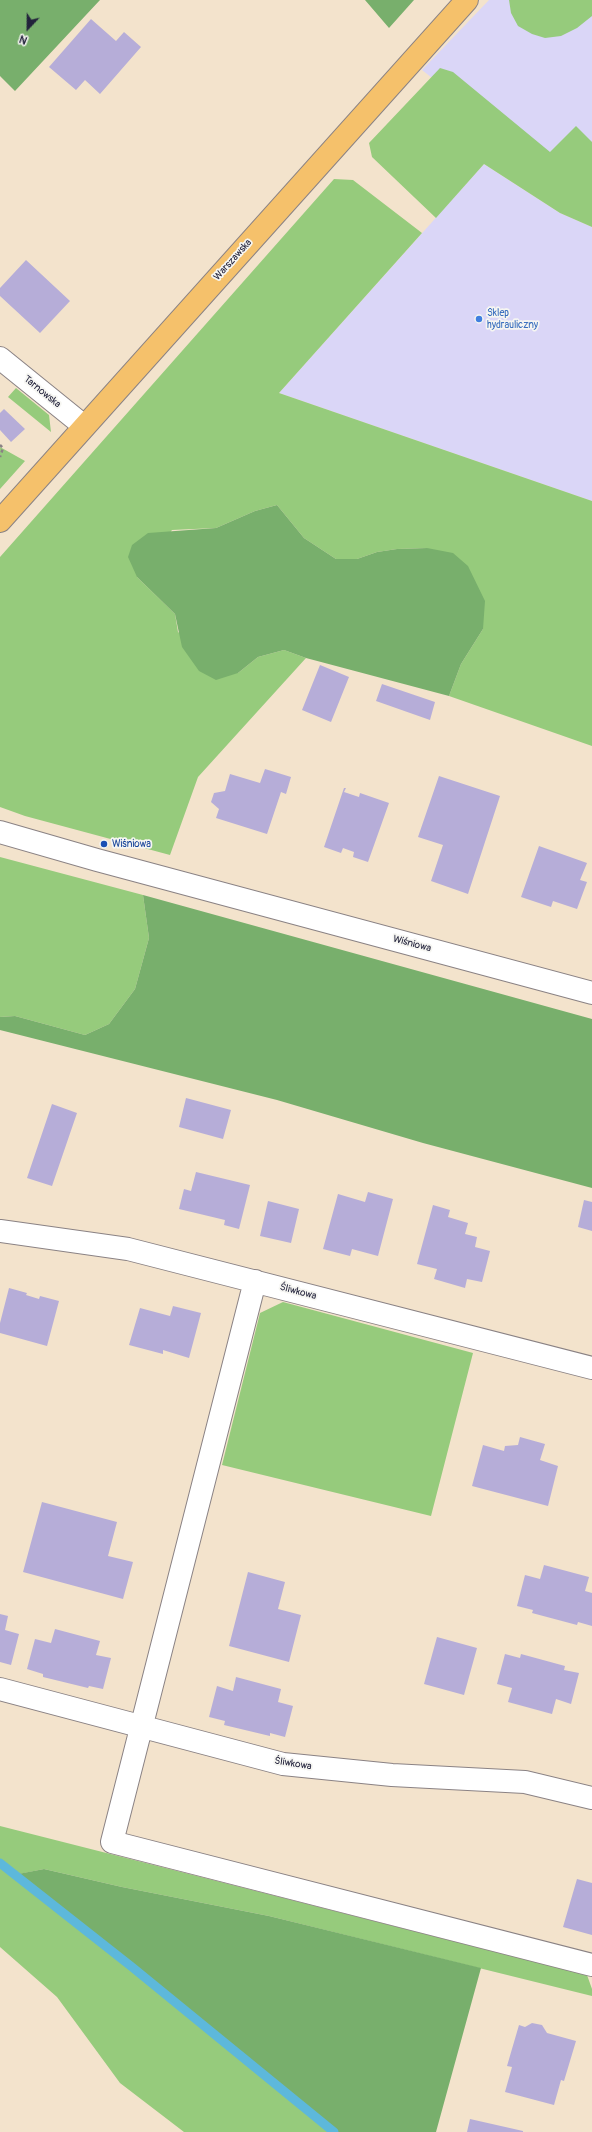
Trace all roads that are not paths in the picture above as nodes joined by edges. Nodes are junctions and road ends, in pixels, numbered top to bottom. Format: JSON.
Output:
{"nodes":[{"id":1,"x":467,"y":0,"type":"edge"},
{"id":2,"x":0,"y":358,"type":"edge"},
{"id":3,"x":84,"y":426,"type":"junction"},
{"id":4,"x":0,"y":521,"type":"edge"},
{"id":5,"x":0,"y":832,"type":"edge"},
{"id":6,"x":592,"y":993,"type":"edge"},
{"id":7,"x":0,"y":1231,"type":"edge"},
{"id":8,"x":255,"y":1281,"type":"junction"},
{"id":9,"x":592,"y":1368,"type":"edge"},
{"id":10,"x":0,"y":1689,"type":"edge"},
{"id":11,"x":142,"y":1726,"type":"junction"},
{"id":12,"x":592,"y":1798,"type":"edge"},
{"id":13,"x":592,"y":1965,"type":"edge"}],
"edges":[{"from":1,"to":3,"type":"main road","name":"Warszawska"},
{"from":2,"to":3,"type":"street","name":"Tarnowska"},
{"from":3,"to":4,"type":"main road","name":"Warszawska"},
{"from":5,"to":6,"type":"street","name":"Wiśniowa"},
{"from":7,"to":8,"type":"street","name":"Śliwkowa"},
{"from":8,"to":9,"type":"street","name":"Śliwkowa"},
{"from":8,"to":11,"type":"street"},
{"from":10,"to":11,"type":"street","name":"Śliwkowa"},
{"from":11,"to":12,"type":"street","name":"Śliwkowa"},
{"from":11,"to":13,"type":"street"}]}
